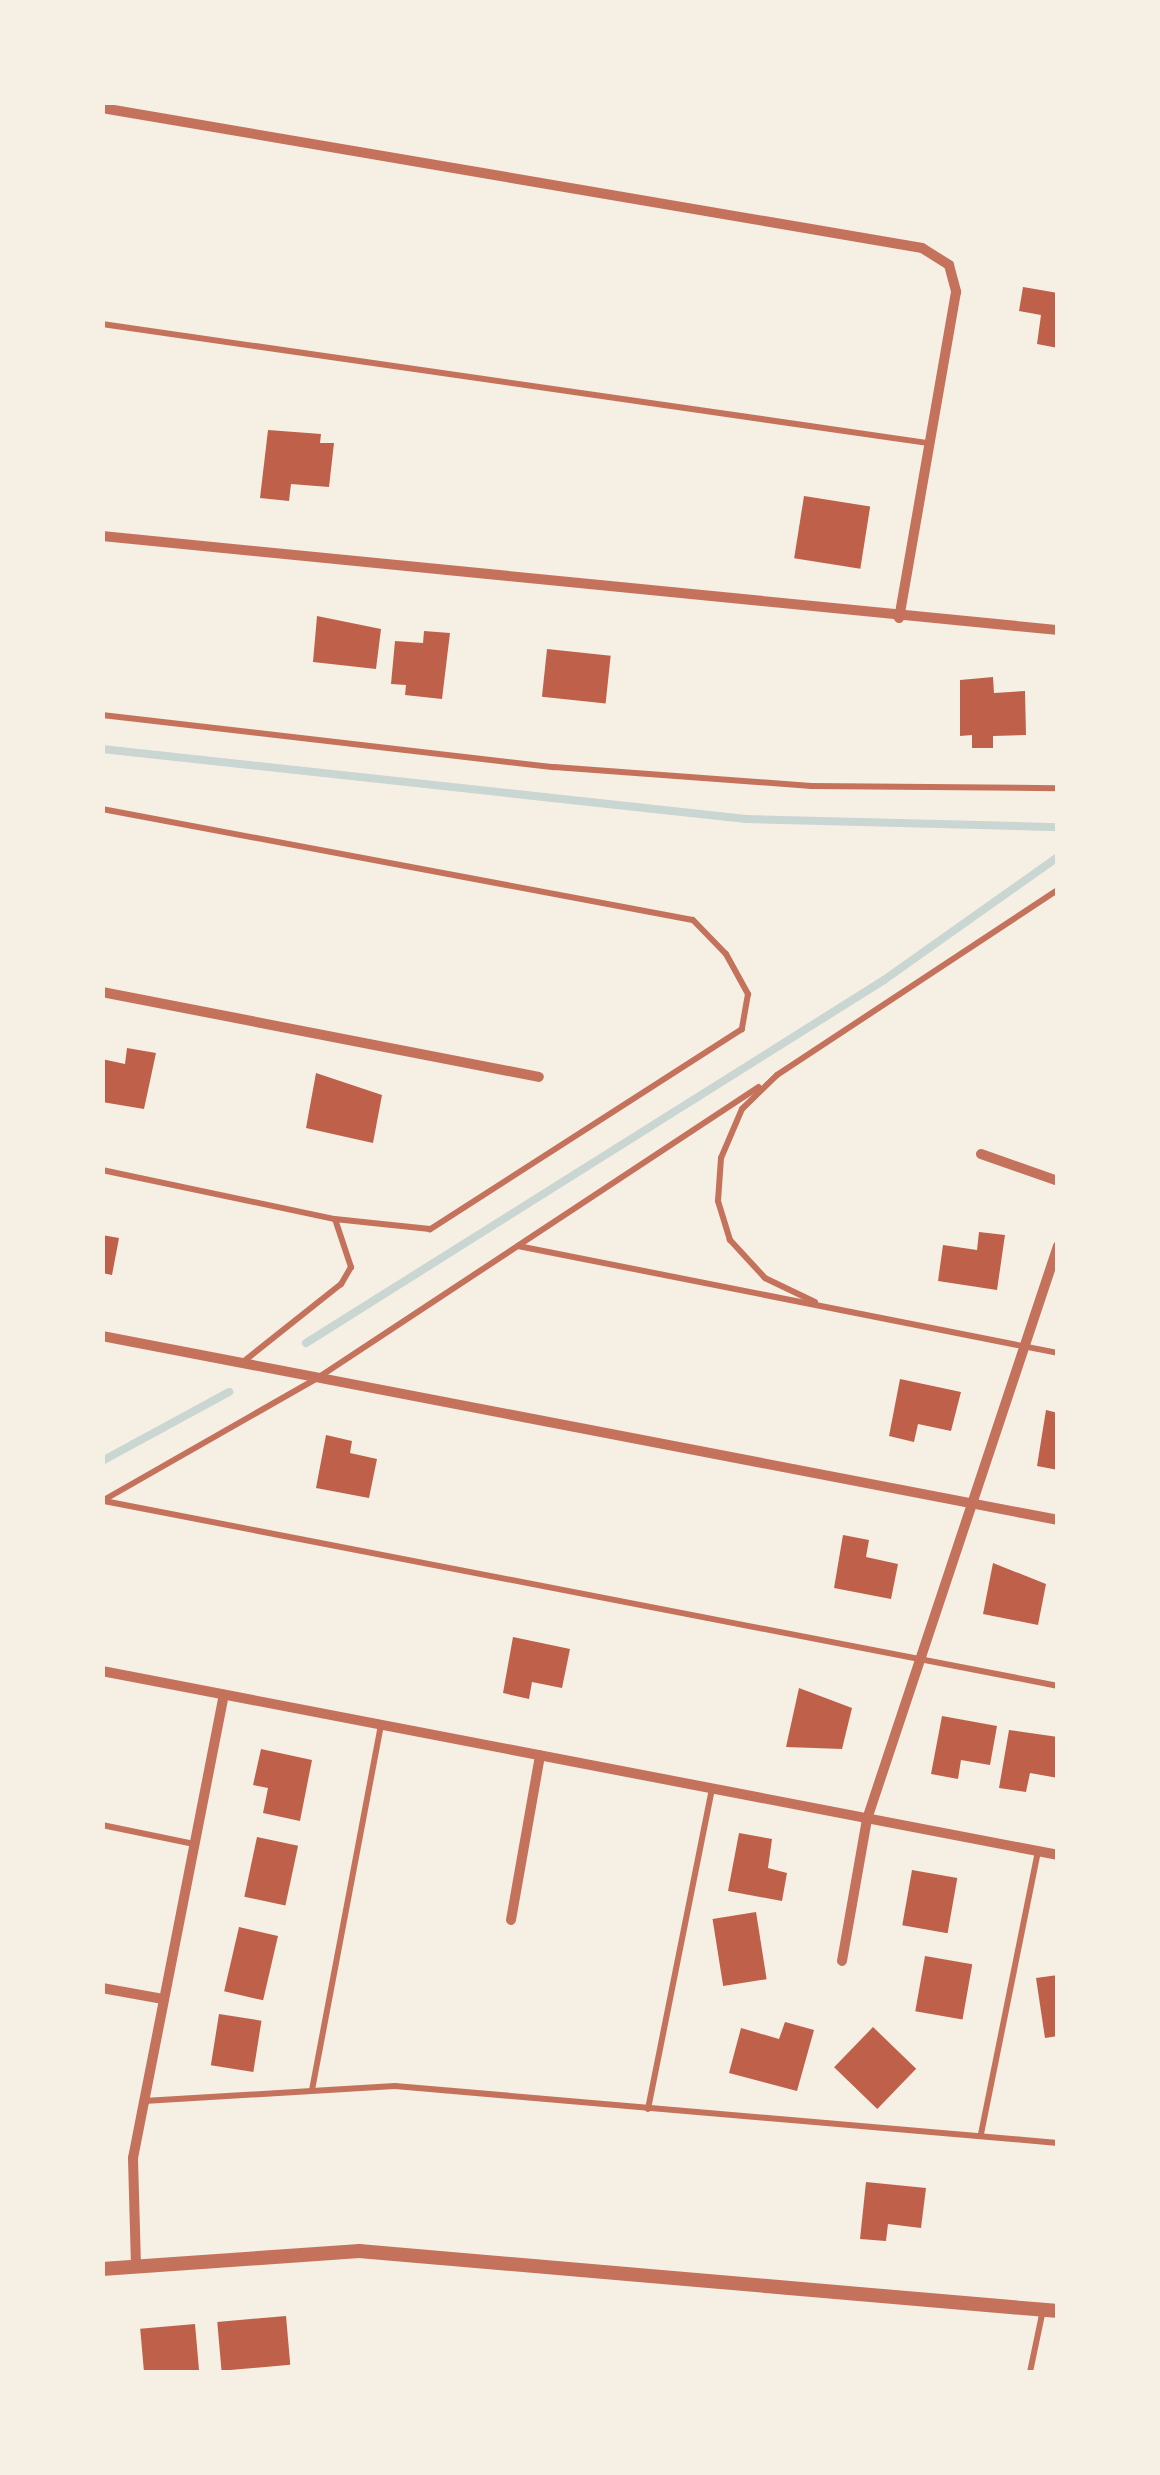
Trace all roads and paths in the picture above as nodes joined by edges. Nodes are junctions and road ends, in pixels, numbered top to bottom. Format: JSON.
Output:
{"nodes":[{"id":1,"x":102,"y":108,"type":"edge"},
{"id":2,"x":102,"y":324,"type":"edge"},
{"id":3,"x":928,"y":443,"type":"junction"},
{"id":4,"x":102,"y":536,"type":"edge"},
{"id":5,"x":899,"y":618,"type":"junction"},
{"id":6,"x":1058,"y":630,"type":"edge"},
{"id":7,"x":102,"y":714,"type":"edge"},
{"id":8,"x":1058,"y":788,"type":"edge"},
{"id":9,"x":102,"y":809,"type":"edge"},
{"id":10,"x":1058,"y":890,"type":"edge"},
{"id":11,"x":102,"y":992,"type":"edge"},
{"id":12,"x":777,"y":1076,"type":"junction"},
{"id":13,"x":539,"y":1077,"type":"dead end"},
{"id":14,"x":981,"y":1154,"type":"dead end"},
{"id":15,"x":102,"y":1170,"type":"edge"},
{"id":16,"x":1058,"y":1180,"type":"edge"},
{"id":17,"x":336,"y":1219,"type":"junction"},
{"id":18,"x":518,"y":1246,"type":"junction"},
{"id":19,"x":1058,"y":1246,"type":"edge"},
{"id":20,"x":826,"y":1307,"type":"junction"},
{"id":21,"x":102,"y":1336,"type":"edge"},
{"id":22,"x":1023,"y":1346,"type":"junction"},
{"id":23,"x":1058,"y":1353,"type":"edge"},
{"id":24,"x":243,"y":1363,"type":"junction"},
{"id":25,"x":319,"y":1377,"type":"junction"},
{"id":26,"x":103,"y":1501,"type":"edge"},
{"id":27,"x":972,"y":1503,"type":"junction"},
{"id":28,"x":1058,"y":1520,"type":"edge"},
{"id":29,"x":920,"y":1660,"type":"junction"},
{"id":30,"x":102,"y":1670,"type":"edge"},
{"id":31,"x":1058,"y":1686,"type":"edge"},
{"id":32,"x":224,"y":1695,"type":"junction"},
{"id":33,"x":381,"y":1725,"type":"junction"},
{"id":34,"x":540,"y":1756,"type":"junction"},
{"id":35,"x":712,"y":1789,"type":"junction"},
{"id":36,"x":866,"y":1819,"type":"junction"},
{"id":37,"x":102,"y":1825,"type":"edge"},
{"id":38,"x":194,"y":1844,"type":"junction"},
{"id":39,"x":1038,"y":1851,"type":"junction"},
{"id":40,"x":1058,"y":1855,"type":"edge"},
{"id":41,"x":511,"y":1920,"type":"dead end"},
{"id":42,"x":842,"y":1961,"type":"dead end"},
{"id":43,"x":102,"y":1988,"type":"edge"},
{"id":44,"x":162,"y":1999,"type":"junction"},
{"id":45,"x":312,"y":2090,"type":"junction"},
{"id":46,"x":143,"y":2101,"type":"junction"},
{"id":47,"x":648,"y":2109,"type":"junction"},
{"id":48,"x":981,"y":2135,"type":"junction"},
{"id":49,"x":1058,"y":2143,"type":"edge"},
{"id":50,"x":136,"y":2266,"type":"junction"},
{"id":51,"x":102,"y":2269,"type":"edge"},
{"id":52,"x":1050,"y":2311,"type":"edge"},
{"id":53,"x":1030,"y":2372,"type":"edge"}],
"edges":[{"from":1,"to":3,"type":"street"},
{"from":2,"to":3,"type":"lane"},
{"from":3,"to":5,"type":"street"},
{"from":4,"to":5,"type":"street"},
{"from":5,"to":6,"type":"street"},
{"from":7,"to":8,"type":"lane"},
{"from":9,"to":17,"type":"lane"},
{"from":10,"to":12,"type":"lane"},
{"from":11,"to":13,"type":"street"},
{"from":12,"to":18,"type":"lane"},
{"from":12,"to":20,"type":"lane"},
{"from":14,"to":16,"type":"street"},
{"from":15,"to":17,"type":"lane"},
{"from":17,"to":24,"type":"lane"},
{"from":18,"to":20,"type":"lane"},
{"from":18,"to":25,"type":"lane"},
{"from":19,"to":22,"type":"street"},
{"from":20,"to":22,"type":"lane"},
{"from":21,"to":24,"type":"street"},
{"from":22,"to":23,"type":"lane"},
{"from":22,"to":27,"type":"street"},
{"from":24,"to":25,"type":"street"},
{"from":25,"to":26,"type":"lane"},
{"from":25,"to":27,"type":"street"},
{"from":26,"to":29,"type":"lane"},
{"from":27,"to":28,"type":"street"},
{"from":27,"to":29,"type":"street"},
{"from":29,"to":31,"type":"lane"},
{"from":29,"to":36,"type":"street"},
{"from":30,"to":32,"type":"street"},
{"from":32,"to":33,"type":"street"},
{"from":32,"to":38,"type":"street"},
{"from":33,"to":34,"type":"street"},
{"from":33,"to":45,"type":"lane"},
{"from":34,"to":35,"type":"street"},
{"from":34,"to":41,"type":"street"},
{"from":35,"to":36,"type":"street"},
{"from":35,"to":47,"type":"lane"},
{"from":36,"to":39,"type":"street"},
{"from":36,"to":42,"type":"street"},
{"from":37,"to":38,"type":"lane"},
{"from":38,"to":44,"type":"street"},
{"from":39,"to":40,"type":"street"},
{"from":39,"to":48,"type":"lane"},
{"from":43,"to":44,"type":"street"},
{"from":44,"to":46,"type":"street"},
{"from":45,"to":46,"type":"lane"},
{"from":45,"to":47,"type":"lane"},
{"from":46,"to":50,"type":"street"},
{"from":47,"to":48,"type":"lane"},
{"from":48,"to":49,"type":"lane"},
{"from":50,"to":51,"type":"street"},
{"from":50,"to":52,"type":"street"},
{"from":52,"to":53,"type":"lane"}]}
